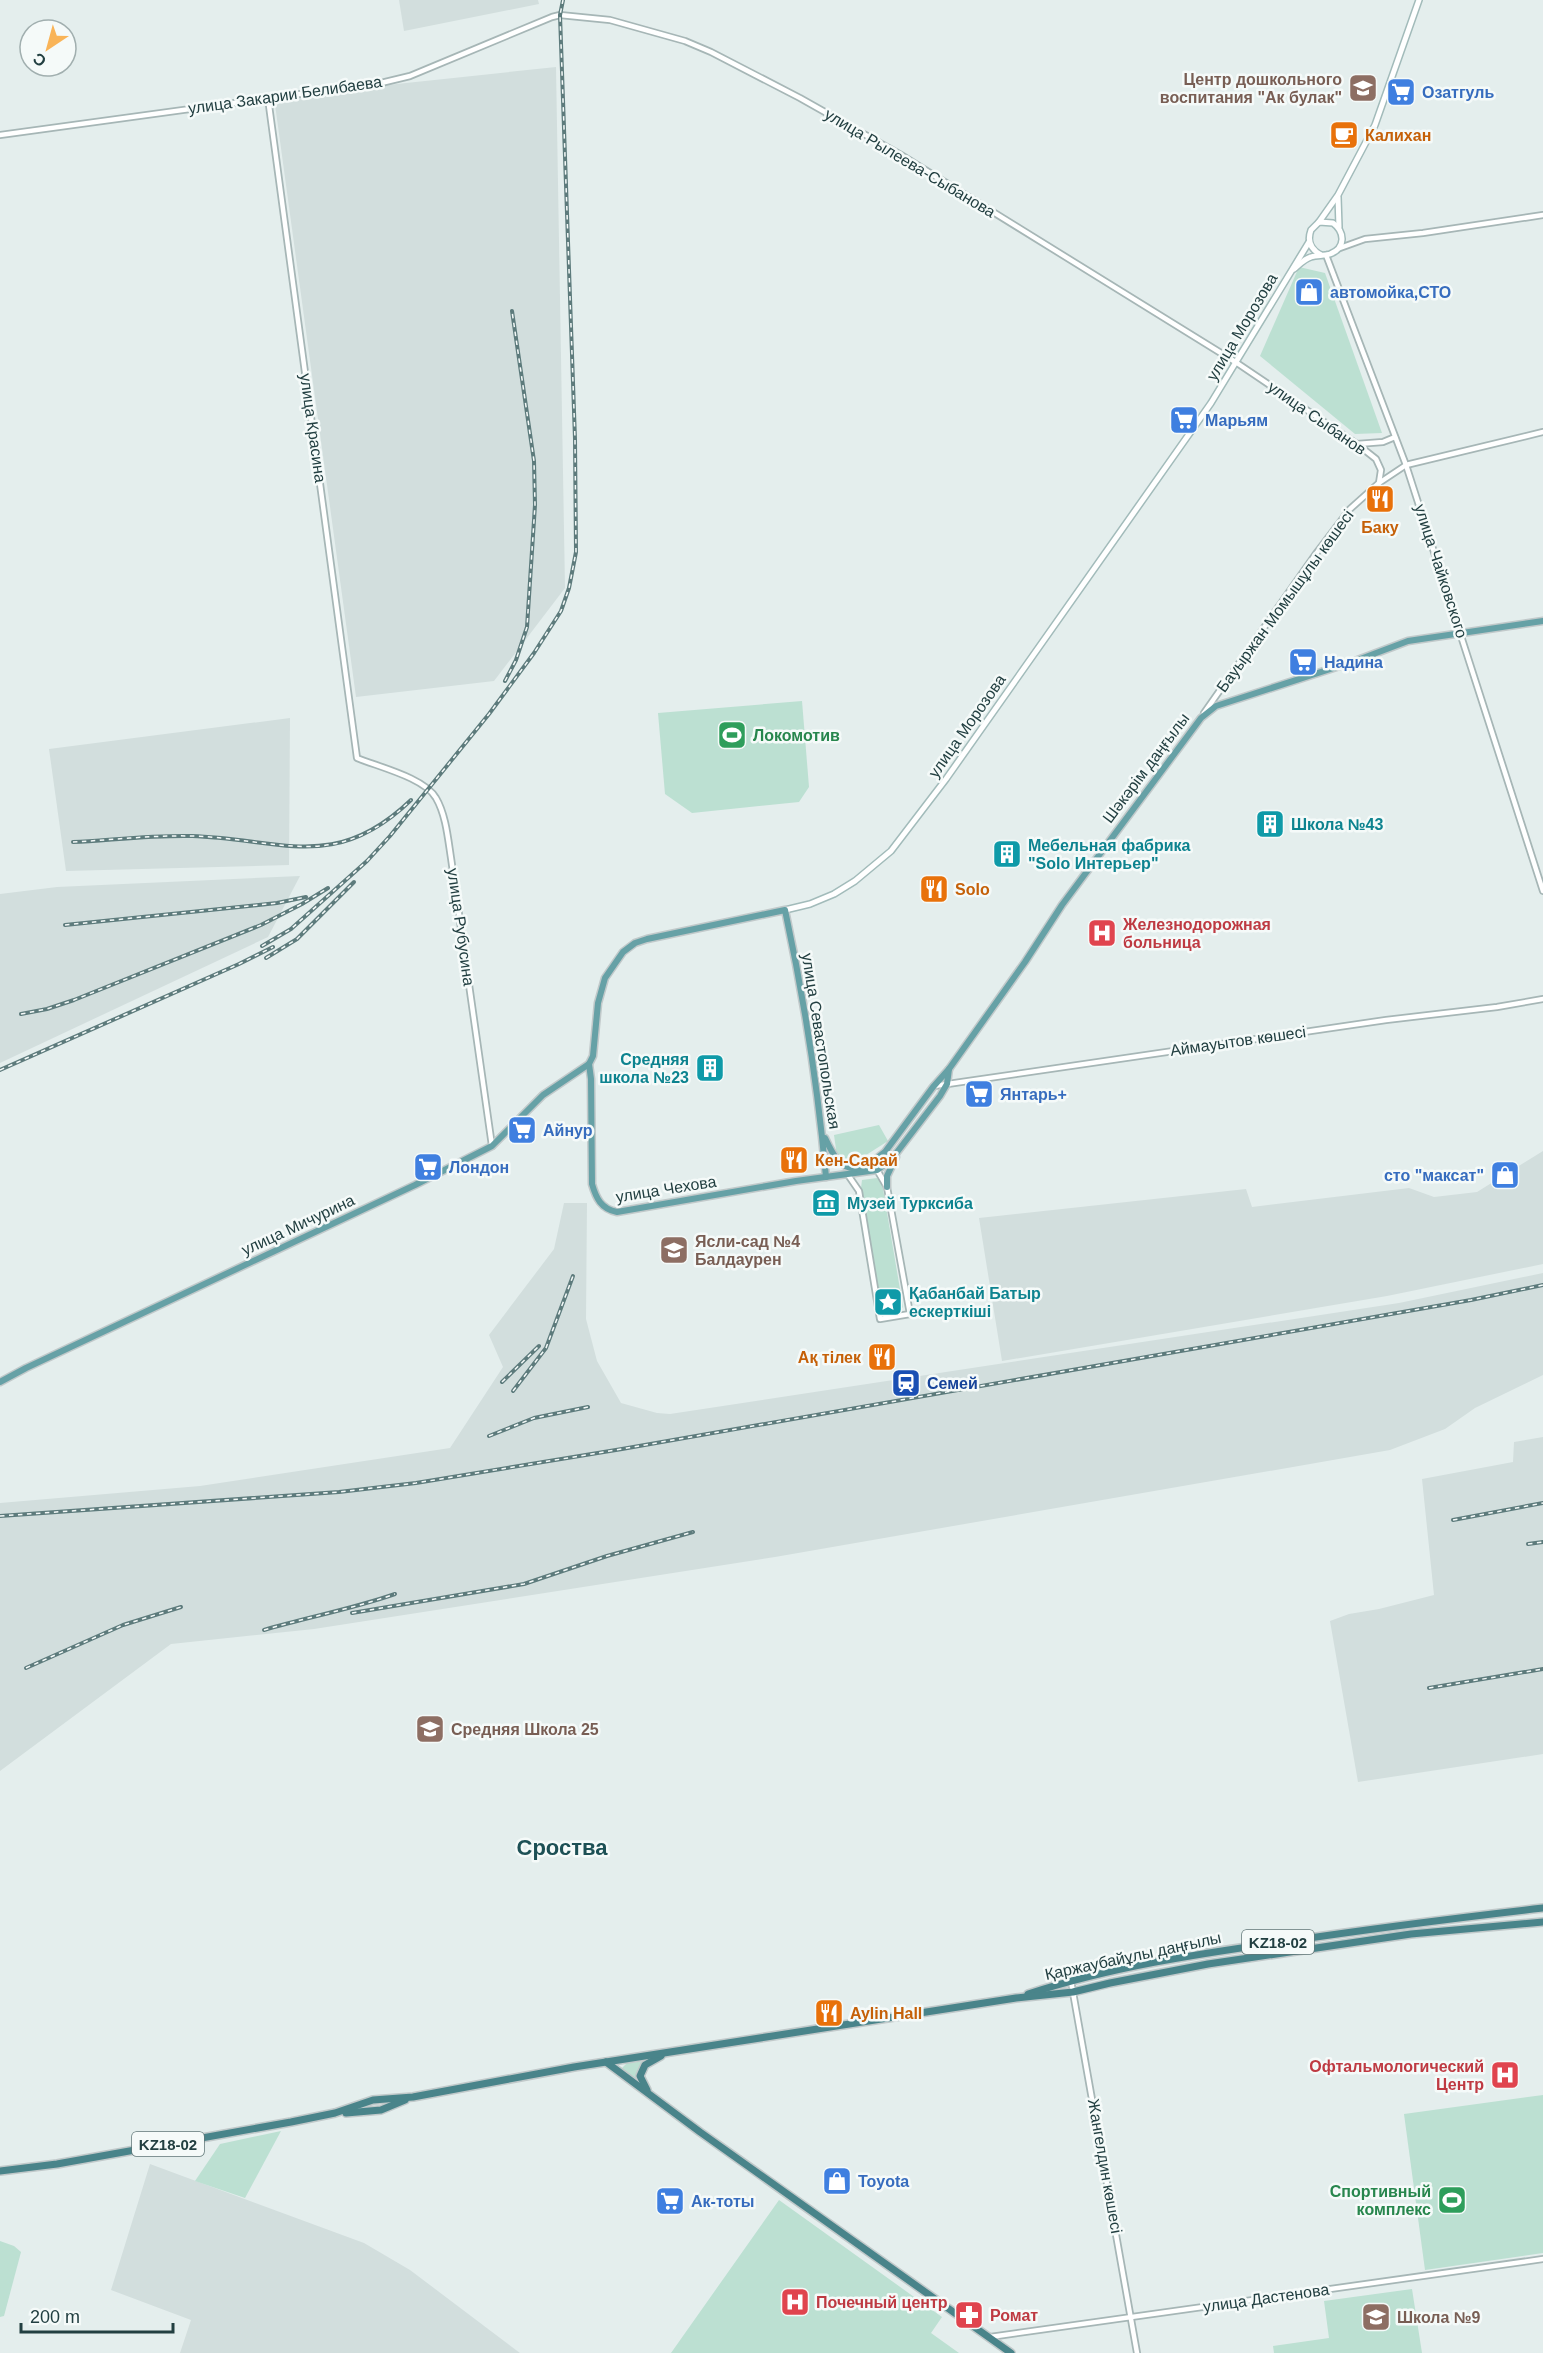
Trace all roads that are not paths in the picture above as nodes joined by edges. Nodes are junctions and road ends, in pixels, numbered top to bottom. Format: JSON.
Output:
{"nodes":[{"id":1,"x":1419,"y":0,"type":"edge"},
{"id":2,"x":560,"y":15,"type":"joint"},
{"id":3,"x":268,"y":98,"type":"junction"},
{"id":4,"x":0,"y":135,"type":"edge"},
{"id":5,"x":1338,"y":195,"type":"junction"},
{"id":6,"x":1543,"y":215,"type":"edge"},
{"id":7,"x":1319,"y":222,"type":"junction"},
{"id":8,"x":1339,"y":227,"type":"junction"},
{"id":9,"x":1309,"y":242,"type":"junction"},
{"id":10,"x":1340,"y":248,"type":"junction"},
{"id":11,"x":1323,"y":255,"type":"junction"},
{"id":12,"x":1291,"y":272,"type":"junction"},
{"id":13,"x":1237,"y":363,"type":"junction"},
{"id":14,"x":1543,"y":432,"type":"edge"},
{"id":15,"x":1395,"y":437,"type":"junction"},
{"id":16,"x":1357,"y":444,"type":"junction"},
{"id":17,"x":1406,"y":465,"type":"junction"},
{"id":18,"x":1379,"y":483,"type":"junction"},
{"id":19,"x":1543,"y":621,"type":"edge"},
{"id":20,"x":1461,"y":633,"type":"junction"},
{"id":21,"x":1201,"y":718,"type":"junction"},
{"id":22,"x":357,"y":758,"type":"joint"},
{"id":23,"x":1543,"y":891,"type":"edge"},
{"id":24,"x":785,"y":910,"type":"junction"},
{"id":25,"x":1543,"y":999,"type":"edge"},
{"id":26,"x":589,"y":1064,"type":"junction"},
{"id":27,"x":949,"y":1069,"type":"junction"},
{"id":28,"x":947,"y":1084,"type":"junction"},
{"id":29,"x":933,"y":1087,"type":"junction"},
{"id":30,"x":822,"y":1132,"type":"junction"},
{"id":31,"x":492,"y":1146,"type":"junction"},
{"id":32,"x":899,"y":1150,"type":"junction"},
{"id":33,"x":863,"y":1169,"type":"junction"},
{"id":34,"x":877,"y":1170,"type":"junction"},
{"id":35,"x":848,"y":1175,"type":"junction"},
{"id":36,"x":826,"y":1177,"type":"junction"},
{"id":37,"x":886,"y":1187,"type":"junction"},
{"id":38,"x":859,"y":1191,"type":"junction"},
{"id":39,"x":0,"y":1382,"type":"edge"},
{"id":40,"x":1543,"y":1908,"type":"edge"},
{"id":41,"x":1543,"y":1922,"type":"edge"},
{"id":42,"x":1071,"y":1980,"type":"junction"},
{"id":43,"x":1073,"y":1992,"type":"junction"},
{"id":44,"x":1016,"y":1998,"type":"junction"},
{"id":45,"x":679,"y":2050,"type":"junction"},
{"id":46,"x":606,"y":2062,"type":"junction"},
{"id":47,"x":574,"y":2067,"type":"junction"},
{"id":48,"x":624,"y":2075,"type":"junction"},
{"id":49,"x":369,"y":2102,"type":"junction"},
{"id":50,"x":660,"y":2102,"type":"junction"},
{"id":51,"x":385,"y":2104,"type":"junction"},
{"id":52,"x":371,"y":2112,"type":"junction"},
{"id":53,"x":335,"y":2113,"type":"junction"},
{"id":54,"x":0,"y":2171,"type":"edge"},
{"id":55,"x":1543,"y":2259,"type":"edge"},
{"id":56,"x":1131,"y":2318,"type":"junction"},
{"id":57,"x":990,"y":2337,"type":"junction"},
{"id":58,"x":1011,"y":2353,"type":"edge"},
{"id":59,"x":1137,"y":2353,"type":"edge"}],
"edges":[{"from":1,"to":5,"type":"main road"},
{"from":2,"to":3,"type":"street","name":"улица Закарии Белибаева"},
{"from":2,"to":13,"type":"street","name":"улица Рылеева-Сыбанова"},
{"from":3,"to":4,"type":"street","name":"улица Закарии Белибаева"},
{"from":3,"to":22,"type":"street","name":"улица Красина"},
{"from":5,"to":7,"type":"main road"},
{"from":5,"to":8,"type":"main road"},
{"from":6,"to":10,"type":"street"},
{"from":7,"to":8,"type":"main road"},
{"from":7,"to":9,"type":"main road"},
{"from":8,"to":10,"type":"main road"},
{"from":9,"to":11,"type":"main road"},
{"from":9,"to":12,"type":"main road","name":"улица Морозова"},
{"from":10,"to":11,"type":"main road"},
{"from":11,"to":12,"type":"main road","name":"улица Морозова"},
{"from":11,"to":15,"type":"street","name":"улица Чайковского"},
{"from":12,"to":13,"type":"main road","name":"улица Морозова"},
{"from":13,"to":16,"type":"street","name":"улица Сыбанов"},
{"from":13,"to":24,"type":"main road","name":"улица Морозова"},
{"from":14,"to":17,"type":"street","name":"Бауыржан Момышұлы көшесі"},
{"from":15,"to":16,"type":"street"},
{"from":15,"to":17,"type":"street","name":"улица Чайковского"},
{"from":16,"to":18,"type":"street","name":"улица Сыбанов"},
{"from":17,"to":18,"type":"street","name":"Бауыржан Момышұлы көшесі"},
{"from":17,"to":20,"type":"street","name":"улица Чайковского"},
{"from":18,"to":21,"type":"street","name":"Бауыржан Момышұлы көшесі"},
{"from":19,"to":20,"type":"main road","name":"Шәкәрім даңғылы"},
{"from":20,"to":21,"type":"main road","name":"Шәкәрім даңғылы"},
{"from":20,"to":23,"type":"street","name":"улица Чайковского"},
{"from":21,"to":27,"type":"main road","name":"Шәкәрім даңғылы"},
{"from":22,"to":31,"type":"street","name":"улица Рубусина"},
{"from":24,"to":26,"type":"main road","name":"улица Морозова"},
{"from":24,"to":30,"type":"main road","name":"улица Севастопольская"},
{"from":25,"to":28,"type":"street","name":"Аймауытов көшесі"},
{"from":26,"to":31,"type":"main road","name":"улица Мичурина"},
{"from":26,"to":36,"type":"main road","name":"улица Чехова"},
{"from":27,"to":28,"type":"main road","name":"Шәкәрім даңғылы"},
{"from":27,"to":29,"type":"main road","name":"Шәкәрім даңғылы"},
{"from":28,"to":29,"type":"street","name":"Аймауытов көшесі"},
{"from":28,"to":32,"type":"main road","name":"Шәкәрім даңғылы"},
{"from":29,"to":33,"type":"main road","name":"Шәкәрім даңғылы"},
{"from":30,"to":33,"type":"main road"},
{"from":30,"to":36,"type":"main road","name":"улица Севастопольская"},
{"from":31,"to":39,"type":"main road","name":"улица Мичурина"},
{"from":32,"to":34,"type":"main road","name":"Шәкәрім даңғылы"},
{"from":32,"to":37,"type":"main road"},
{"from":33,"to":34,"type":"main road","name":"улица Чехова"},
{"from":33,"to":35,"type":"main road","name":"улица Чехова"},
{"from":33,"to":38,"type":"street"},
{"from":34,"to":37,"type":"street"},
{"from":35,"to":36,"type":"main road","name":"улица Чехова"},
{"from":35,"to":38,"type":"street"},
{"from":37,"to":38,"type":"street"},
{"from":40,"to":42,"type":"highway","name":"Қаржаубайұлы даңғылы","number":"KZ18-02"},
{"from":41,"to":43,"type":"highway","name":"Қаржаубайұлы даңғылы","number":"KZ18-02"},
{"from":42,"to":43,"type":"street","name":"Жангелдин көшесі"},
{"from":42,"to":44,"type":"highway","name":"Қаржаубайұлы даңғылы","number":"KZ18-02"},
{"from":43,"to":44,"type":"highway","name":"Қаржаубайұлы даңғылы","number":"KZ18-02"},
{"from":43,"to":56,"type":"street","name":"Жангелдин көшесі"},
{"from":44,"to":45,"type":"highway","name":"Қаржаубайұлы даңғылы","number":"KZ18-02"},
{"from":45,"to":46,"type":"highway","name":"Қаржаубайұлы даңғылы","number":"KZ18-02"},
{"from":45,"to":50,"type":"highway"},
{"from":46,"to":47,"type":"highway","number":"KZ18-02"},
{"from":46,"to":48,"type":"highway"},
{"from":47,"to":48,"type":"highway"},
{"from":47,"to":51,"type":"highway","number":"KZ18-02"},
{"from":48,"to":50,"type":"highway"},
{"from":49,"to":51,"type":"highway","number":"KZ18-02"},
{"from":49,"to":52,"type":"highway"},
{"from":49,"to":53,"type":"highway","number":"KZ18-02"},
{"from":50,"to":57,"type":"highway"},
{"from":51,"to":52,"type":"highway","number":"KZ18-02"},
{"from":52,"to":53,"type":"highway","number":"KZ18-02"},
{"from":53,"to":54,"type":"highway","number":"KZ18-02"},
{"from":55,"to":56,"type":"street","name":"улица Дастенова"},
{"from":56,"to":57,"type":"street","name":"улица Дастенова"},
{"from":56,"to":59,"type":"street","name":"Жангелдин көшесі"},
{"from":57,"to":58,"type":"highway"}]}
